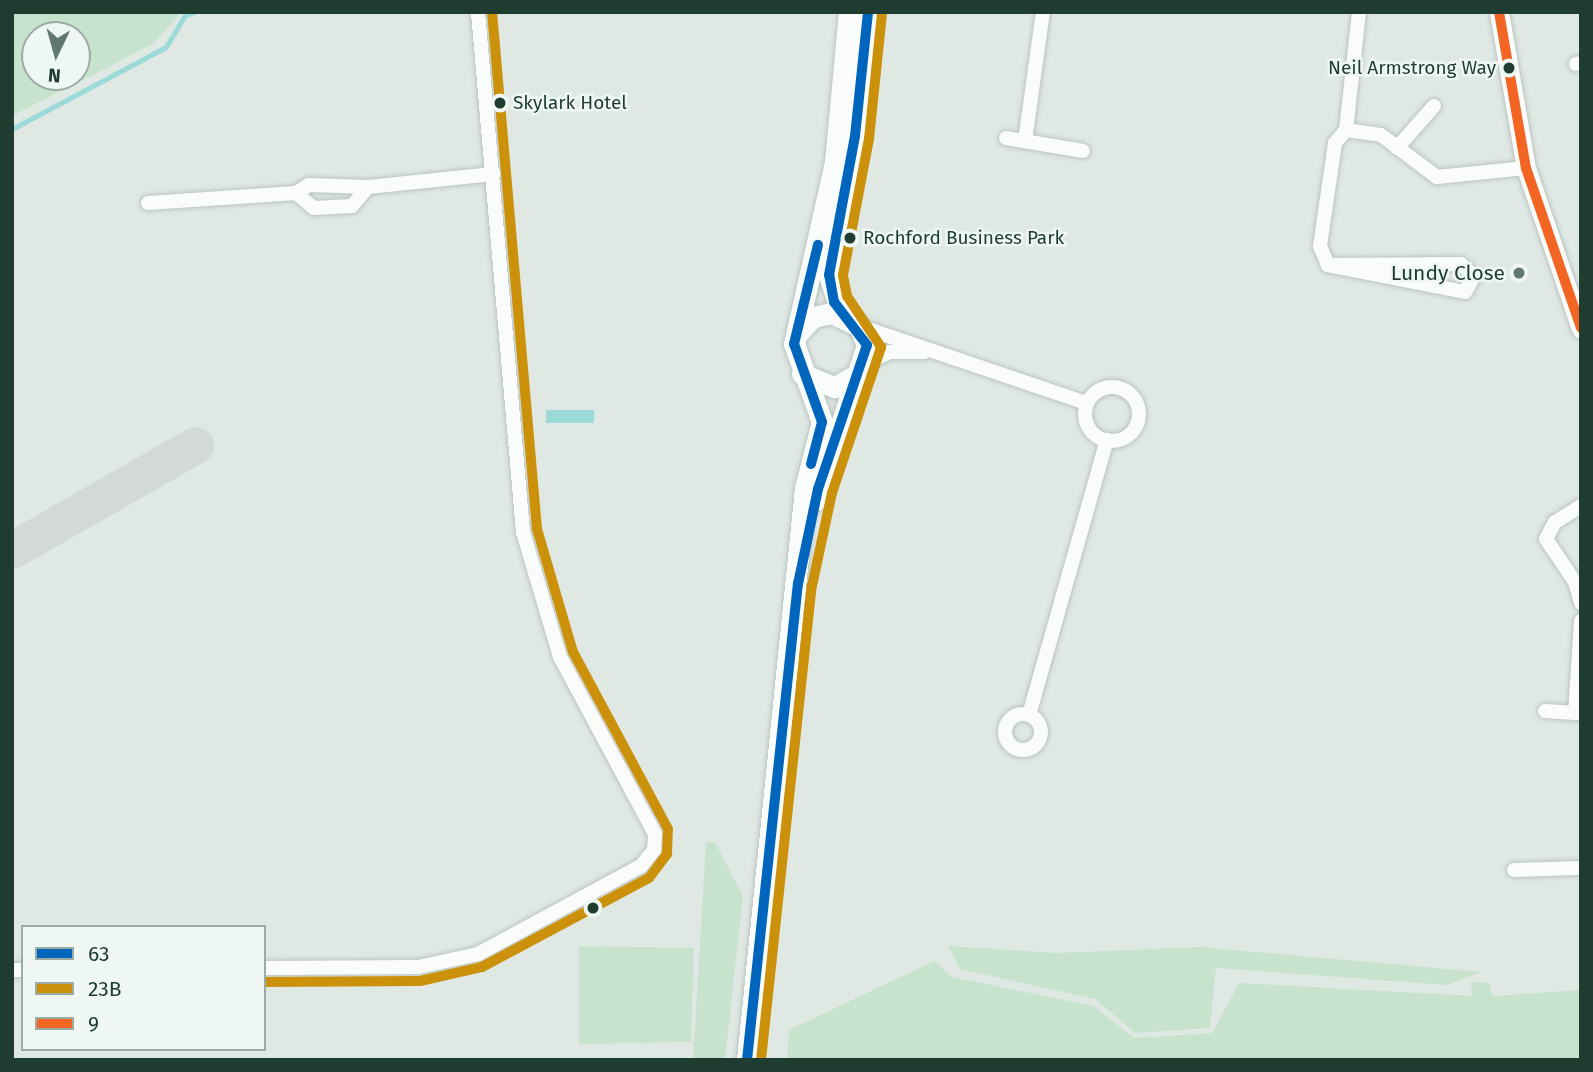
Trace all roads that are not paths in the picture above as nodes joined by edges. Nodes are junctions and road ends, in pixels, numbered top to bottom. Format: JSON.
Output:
{"nodes":[{"id":1,"x":478,"y":12,"type":"edge"},
{"id":2,"x":849,"y":12,"type":"edge"},
{"id":3,"x":868,"y":12,"type":"edge"},
{"id":4,"x":1043,"y":12,"type":"edge"},
{"id":5,"x":1359,"y":12,"type":"edge"},
{"id":6,"x":1499,"y":12,"type":"edge"},
{"id":7,"x":1434,"y":106,"type":"dead end"},
{"id":8,"x":1346,"y":130,"type":"junction"},
{"id":9,"x":1006,"y":138,"type":"dead end"},
{"id":10,"x":1025,"y":141,"type":"junction"},
{"id":11,"x":1397,"y":148,"type":"junction"},
{"id":12,"x":1083,"y":151,"type":"dead end"},
{"id":13,"x":1526,"y":168,"type":"junction"},
{"id":14,"x":493,"y":174,"type":"junction"},
{"id":15,"x":368,"y":187,"type":"junction"},
{"id":16,"x":296,"y":193,"type":"junction"},
{"id":17,"x":148,"y":203,"type":"dead end"},
{"id":18,"x":1328,"y":265,"type":"junction"},
{"id":19,"x":850,"y":321,"type":"junction"},
{"id":20,"x":1581,"y":329,"type":"edge"},
{"id":21,"x":797,"y":334,"type":"junction"},
{"id":22,"x":936,"y":353,"type":"junction"},
{"id":23,"x":863,"y":368,"type":"junction"},
{"id":24,"x":802,"y":374,"type":"junction"},
{"id":25,"x":1087,"y":403,"type":"junction"},
{"id":26,"x":1107,"y":440,"type":"junction"},
{"id":27,"x":1581,"y":506,"type":"edge"},
{"id":28,"x":798,"y":584,"type":"junction"},
{"id":29,"x":1581,"y":603,"type":"edge"},
{"id":30,"x":1581,"y":621,"type":"edge"},
{"id":31,"x":1545,"y":711,"type":"dead end"},
{"id":32,"x":1578,"y":713,"type":"edge"},
{"id":33,"x":1028,"y":715,"type":"dead end"},
{"id":34,"x":1581,"y":868,"type":"edge"},
{"id":35,"x":1514,"y":870,"type":"dead end"},
{"id":36,"x":266,"y":968,"type":"edge"},
{"id":37,"x":747,"y":1060,"type":"edge"}],
"edges":[{"from":1,"to":14,"type":"street"},
{"from":2,"to":21,"type":"main road"},
{"from":3,"to":19,"type":"main road"},
{"from":4,"to":10,"type":"street"},
{"from":5,"to":8,"type":"street"},
{"from":6,"to":13,"type":"street"},
{"from":7,"to":11,"type":"street"},
{"from":8,"to":11,"type":"street"},
{"from":8,"to":18,"type":"street"},
{"from":9,"to":10,"type":"street"},
{"from":10,"to":12,"type":"street"},
{"from":11,"to":13,"type":"street"},
{"from":13,"to":20,"type":"street"},
{"from":14,"to":15,"type":"street"},
{"from":14,"to":36,"type":"street"},
{"from":15,"to":16,"type":"street"},
{"from":15,"to":16,"type":"street"},
{"from":16,"to":17,"type":"street"},
{"from":18,"to":18,"type":"street"},
{"from":19,"to":21,"type":"main road"},
{"from":19,"to":22,"type":"street"},
{"from":19,"to":23,"type":"main road"},
{"from":21,"to":24,"type":"main road"},
{"from":22,"to":23,"type":"street"},
{"from":22,"to":25,"type":"street"},
{"from":23,"to":24,"type":"main road"},
{"from":23,"to":28,"type":"main road"},
{"from":24,"to":28,"type":"main road"},
{"from":25,"to":26,"type":"street"},
{"from":25,"to":26,"type":"street"},
{"from":26,"to":33,"type":"street"},
{"from":27,"to":29,"type":"street"},
{"from":28,"to":37,"type":"main road"},
{"from":30,"to":32,"type":"street"},
{"from":31,"to":32,"type":"street"},
{"from":34,"to":35,"type":"street"}]}
